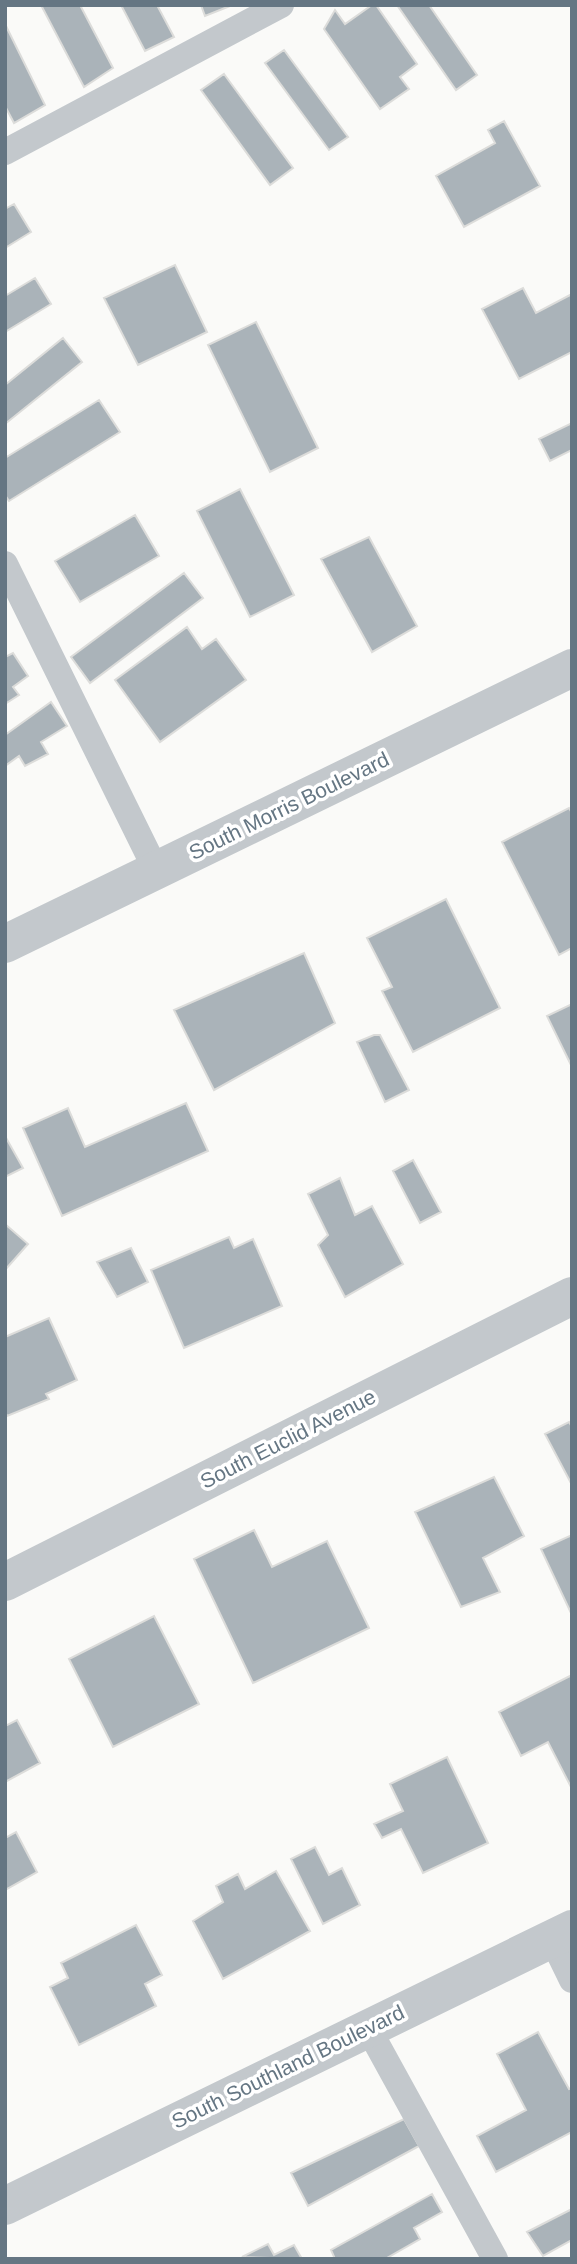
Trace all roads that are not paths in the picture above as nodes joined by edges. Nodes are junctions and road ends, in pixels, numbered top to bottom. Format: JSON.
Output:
{"nodes":[{"id":1,"x":281,"y":5,"type":"edge"},
{"id":2,"x":5,"y":152,"type":"edge"},
{"id":3,"x":5,"y":564,"type":"edge"},
{"id":4,"x":572,"y":668,"type":"edge"},
{"id":5,"x":156,"y":870,"type":"junction"},
{"id":6,"x":5,"y":944,"type":"edge"},
{"id":7,"x":572,"y":1296,"type":"edge"},
{"id":8,"x":5,"y":1582,"type":"edge"},
{"id":9,"x":562,"y":1934,"type":"edge"},
{"id":10,"x":572,"y":1980,"type":"edge"},
{"id":11,"x":368,"y":2028,"type":"junction"},
{"id":12,"x":5,"y":2206,"type":"edge"},
{"id":13,"x":495,"y":2259,"type":"edge"}],
"edges":[{"from":1,"to":2,"type":"lane"},
{"from":3,"to":5,"type":"lane"},
{"from":4,"to":5,"type":"street","name":"South Morris Boulevard"},
{"from":5,"to":6,"type":"street","name":"South Morris Boulevard"},
{"from":7,"to":8,"type":"street","name":"South Euclid Avenue"},
{"from":9,"to":10,"type":"lane"},
{"from":9,"to":11,"type":"street","name":"South Southland Boulevard"},
{"from":11,"to":12,"type":"street","name":"South Southland Boulevard"},
{"from":11,"to":13,"type":"lane"}]}
